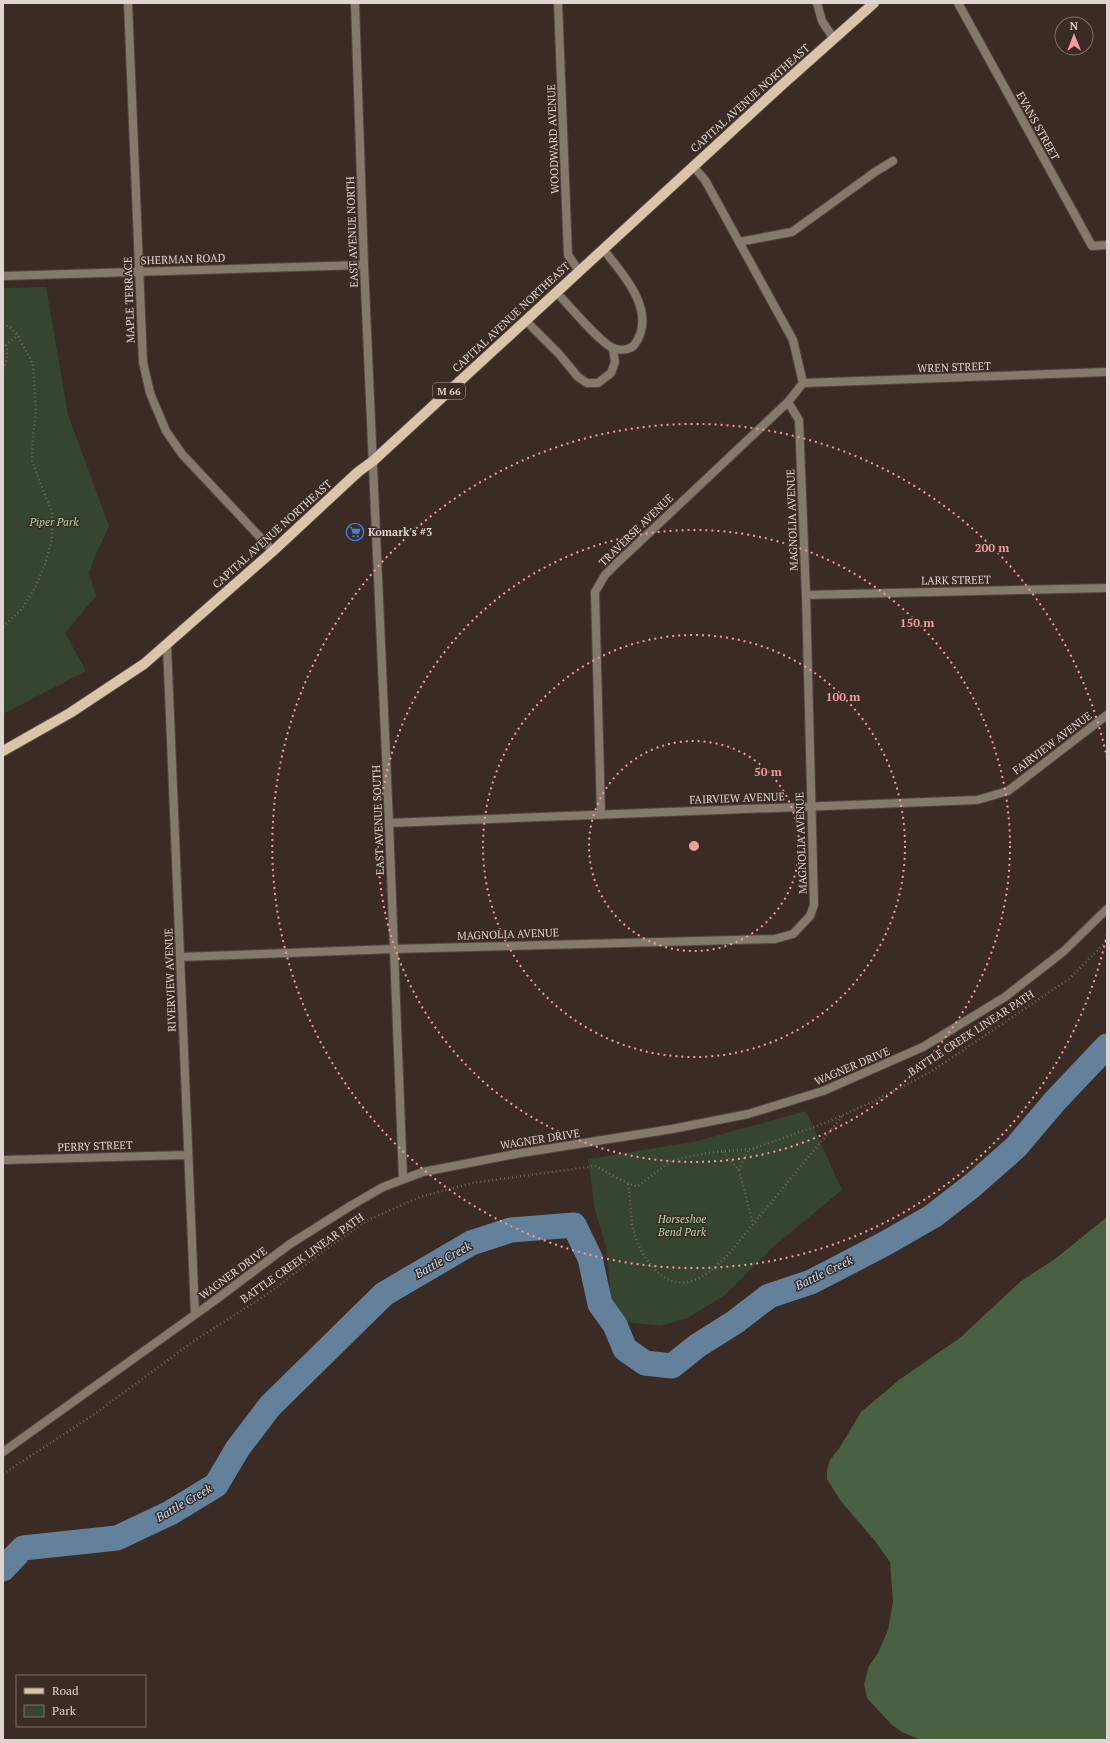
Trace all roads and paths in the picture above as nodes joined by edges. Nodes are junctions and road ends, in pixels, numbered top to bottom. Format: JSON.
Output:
{"nodes":[{"id":1,"x":128,"y":3,"type":"edge"},
{"id":2,"x":356,"y":3,"type":"edge"},
{"id":3,"x":558,"y":3,"type":"edge"},
{"id":4,"x":817,"y":3,"type":"edge"},
{"id":5,"x":874,"y":3,"type":"edge"},
{"id":6,"x":958,"y":3,"type":"edge"},
{"id":7,"x":834,"y":38,"type":"junction"},
{"id":8,"x":893,"y":161,"type":"dead end"},
{"id":9,"x":693,"y":166,"type":"junction"},
{"id":10,"x":738,"y":242,"type":"junction"},
{"id":11,"x":1107,"y":245,"type":"edge"},
{"id":12,"x":603,"y":249,"type":"junction"},
{"id":13,"x":364,"y":265,"type":"junction"},
{"id":14,"x":139,"y":271,"type":"junction"},
{"id":15,"x":579,"y":271,"type":"junction"},
{"id":16,"x":3,"y":276,"type":"edge"},
{"id":17,"x":556,"y":292,"type":"junction"},
{"id":18,"x":525,"y":320,"type":"junction"},
{"id":19,"x":3,"y":324,"type":"edge"},
{"id":20,"x":18,"y":336,"type":"junction"},
{"id":21,"x":613,"y":349,"type":"junction"},
{"id":22,"x":3,"y":369,"type":"edge"},
{"id":23,"x":1107,"y":372,"type":"edge"},
{"id":24,"x":802,"y":383,"type":"junction"},
{"id":25,"x":788,"y":402,"type":"junction"},
{"id":26,"x":373,"y":461,"type":"junction"},
{"id":27,"x":273,"y":551,"type":"junction"},
{"id":28,"x":1107,"y":588,"type":"edge"},
{"id":29,"x":806,"y":595,"type":"junction"},
{"id":30,"x":3,"y":627,"type":"edge"},
{"id":31,"x":166,"y":645,"type":"junction"},
{"id":32,"x":1107,"y":715,"type":"edge"},
{"id":33,"x":3,"y":751,"type":"edge"},
{"id":34,"x":811,"y":807,"type":"junction"},
{"id":35,"x":601,"y":814,"type":"junction"},
{"id":36,"x":389,"y":823,"type":"junction"},
{"id":37,"x":1107,"y":909,"type":"edge"},
{"id":38,"x":1107,"y":941,"type":"edge"},
{"id":39,"x":393,"y":949,"type":"junction"},
{"id":40,"x":180,"y":958,"type":"junction"},
{"id":41,"x":844,"y":1114,"type":"junction"},
{"id":42,"x":750,"y":1149,"type":"junction"},
{"id":43,"x":723,"y":1152,"type":"junction"},
{"id":44,"x":187,"y":1155,"type":"junction"},
{"id":45,"x":3,"y":1160,"type":"edge"},
{"id":46,"x":739,"y":1170,"type":"junction"},
{"id":47,"x":402,"y":1178,"type":"junction"},
{"id":48,"x":628,"y":1183,"type":"junction"},
{"id":49,"x":753,"y":1225,"type":"junction"},
{"id":50,"x":194,"y":1314,"type":"junction"},
{"id":51,"x":3,"y":1452,"type":"edge"},
{"id":52,"x":3,"y":1474,"type":"edge"}],
"edges":[{"from":1,"to":14,"type":"street","name":"MAPLE TERRACE"},
{"from":2,"to":13,"type":"street","name":"EAST AVENUE NORTH"},
{"from":3,"to":15,"type":"street","name":"WOODWARD AVENUE"},
{"from":4,"to":7,"type":"street"},
{"from":5,"to":7,"type":"main road","name":"CAPITAL AVENUE NORTHEAST","number":"M 66"},
{"from":6,"to":11,"type":"street","name":"EVANS STREET"},
{"from":7,"to":9,"type":"main road","name":"CAPITAL AVENUE NORTHEAST","number":"M 66"},
{"from":8,"to":10,"type":"street"},
{"from":9,"to":10,"type":"street"},
{"from":9,"to":12,"type":"main road","name":"CAPITAL AVENUE NORTHEAST","number":"M 66"},
{"from":10,"to":24,"type":"street"},
{"from":12,"to":15,"type":"main road","name":"CAPITAL AVENUE NORTHEAST","number":"M 66"},
{"from":12,"to":21,"type":"street"},
{"from":13,"to":14,"type":"street","name":"SHERMAN ROAD"},
{"from":13,"to":26,"type":"street","name":"EAST AVENUE NORTH"},
{"from":14,"to":16,"type":"street","name":"SHERMAN ROAD"},
{"from":14,"to":27,"type":"street","name":"MAPLE TERRACE"},
{"from":15,"to":17,"type":"main road","name":"CAPITAL AVENUE NORTHEAST","number":"M 66"},
{"from":17,"to":18,"type":"main road","name":"CAPITAL AVENUE NORTHEAST","number":"M 66"},
{"from":17,"to":21,"type":"street"},
{"from":18,"to":21,"type":"street"},
{"from":18,"to":26,"type":"main road","name":"CAPITAL AVENUE NORTHEAST","number":"M 66"},
{"from":19,"to":20,"type":"path"},
{"from":20,"to":22,"type":"path"},
{"from":20,"to":30,"type":"path"},
{"from":23,"to":24,"type":"street","name":"WREN STREET"},
{"from":24,"to":25,"type":"street"},
{"from":25,"to":29,"type":"street","name":"MAGNOLIA AVENUE"},
{"from":25,"to":35,"type":"street","name":"TRAVERSE AVENUE"},
{"from":26,"to":27,"type":"main road","name":"CAPITAL AVENUE NORTHEAST","number":"M 66"},
{"from":26,"to":36,"type":"street","name":"EAST AVENUE SOUTH"},
{"from":27,"to":31,"type":"main road","name":"CAPITAL AVENUE NORTHEAST","number":"M 66"},
{"from":28,"to":29,"type":"street","name":"LARK STREET"},
{"from":29,"to":34,"type":"street","name":"MAGNOLIA AVENUE"},
{"from":31,"to":33,"type":"main road","name":"CAPITAL AVENUE NORTHEAST","number":"M 66"},
{"from":31,"to":40,"type":"street","name":"RIVERVIEW AVENUE"},
{"from":32,"to":34,"type":"street","name":"FAIRVIEW AVENUE"},
{"from":34,"to":35,"type":"street","name":"FAIRVIEW AVENUE"},
{"from":34,"to":39,"type":"street","name":"MAGNOLIA AVENUE"},
{"from":35,"to":36,"type":"street","name":"FAIRVIEW AVENUE"},
{"from":36,"to":39,"type":"street","name":"EAST AVENUE SOUTH"},
{"from":37,"to":47,"type":"street","name":"WAGNER DRIVE"},
{"from":38,"to":41,"type":"path","name":"BATTLE CREEK LINEAR PATH"},
{"from":39,"to":40,"type":"street","name":"MAGNOLIA AVENUE"},
{"from":39,"to":47,"type":"street","name":"EAST AVENUE SOUTH"},
{"from":40,"to":44,"type":"street","name":"RIVERVIEW AVENUE"},
{"from":41,"to":42,"type":"path","name":"BATTLE CREEK LINEAR PATH"},
{"from":41,"to":49,"type":"path"},
{"from":42,"to":43,"type":"path","name":"BATTLE CREEK LINEAR PATH"},
{"from":42,"to":46,"type":"path"},
{"from":43,"to":46,"type":"path"},
{"from":43,"to":48,"type":"path","name":"BATTLE CREEK LINEAR PATH"},
{"from":44,"to":45,"type":"street","name":"PERRY STREET"},
{"from":44,"to":50,"type":"street","name":"RIVERVIEW AVENUE"},
{"from":46,"to":49,"type":"path"},
{"from":47,"to":50,"type":"street","name":"WAGNER DRIVE"},
{"from":48,"to":49,"type":"path"},
{"from":48,"to":52,"type":"path","name":"BATTLE CREEK LINEAR PATH"},
{"from":50,"to":51,"type":"street","name":"WAGNER DRIVE"}]}
